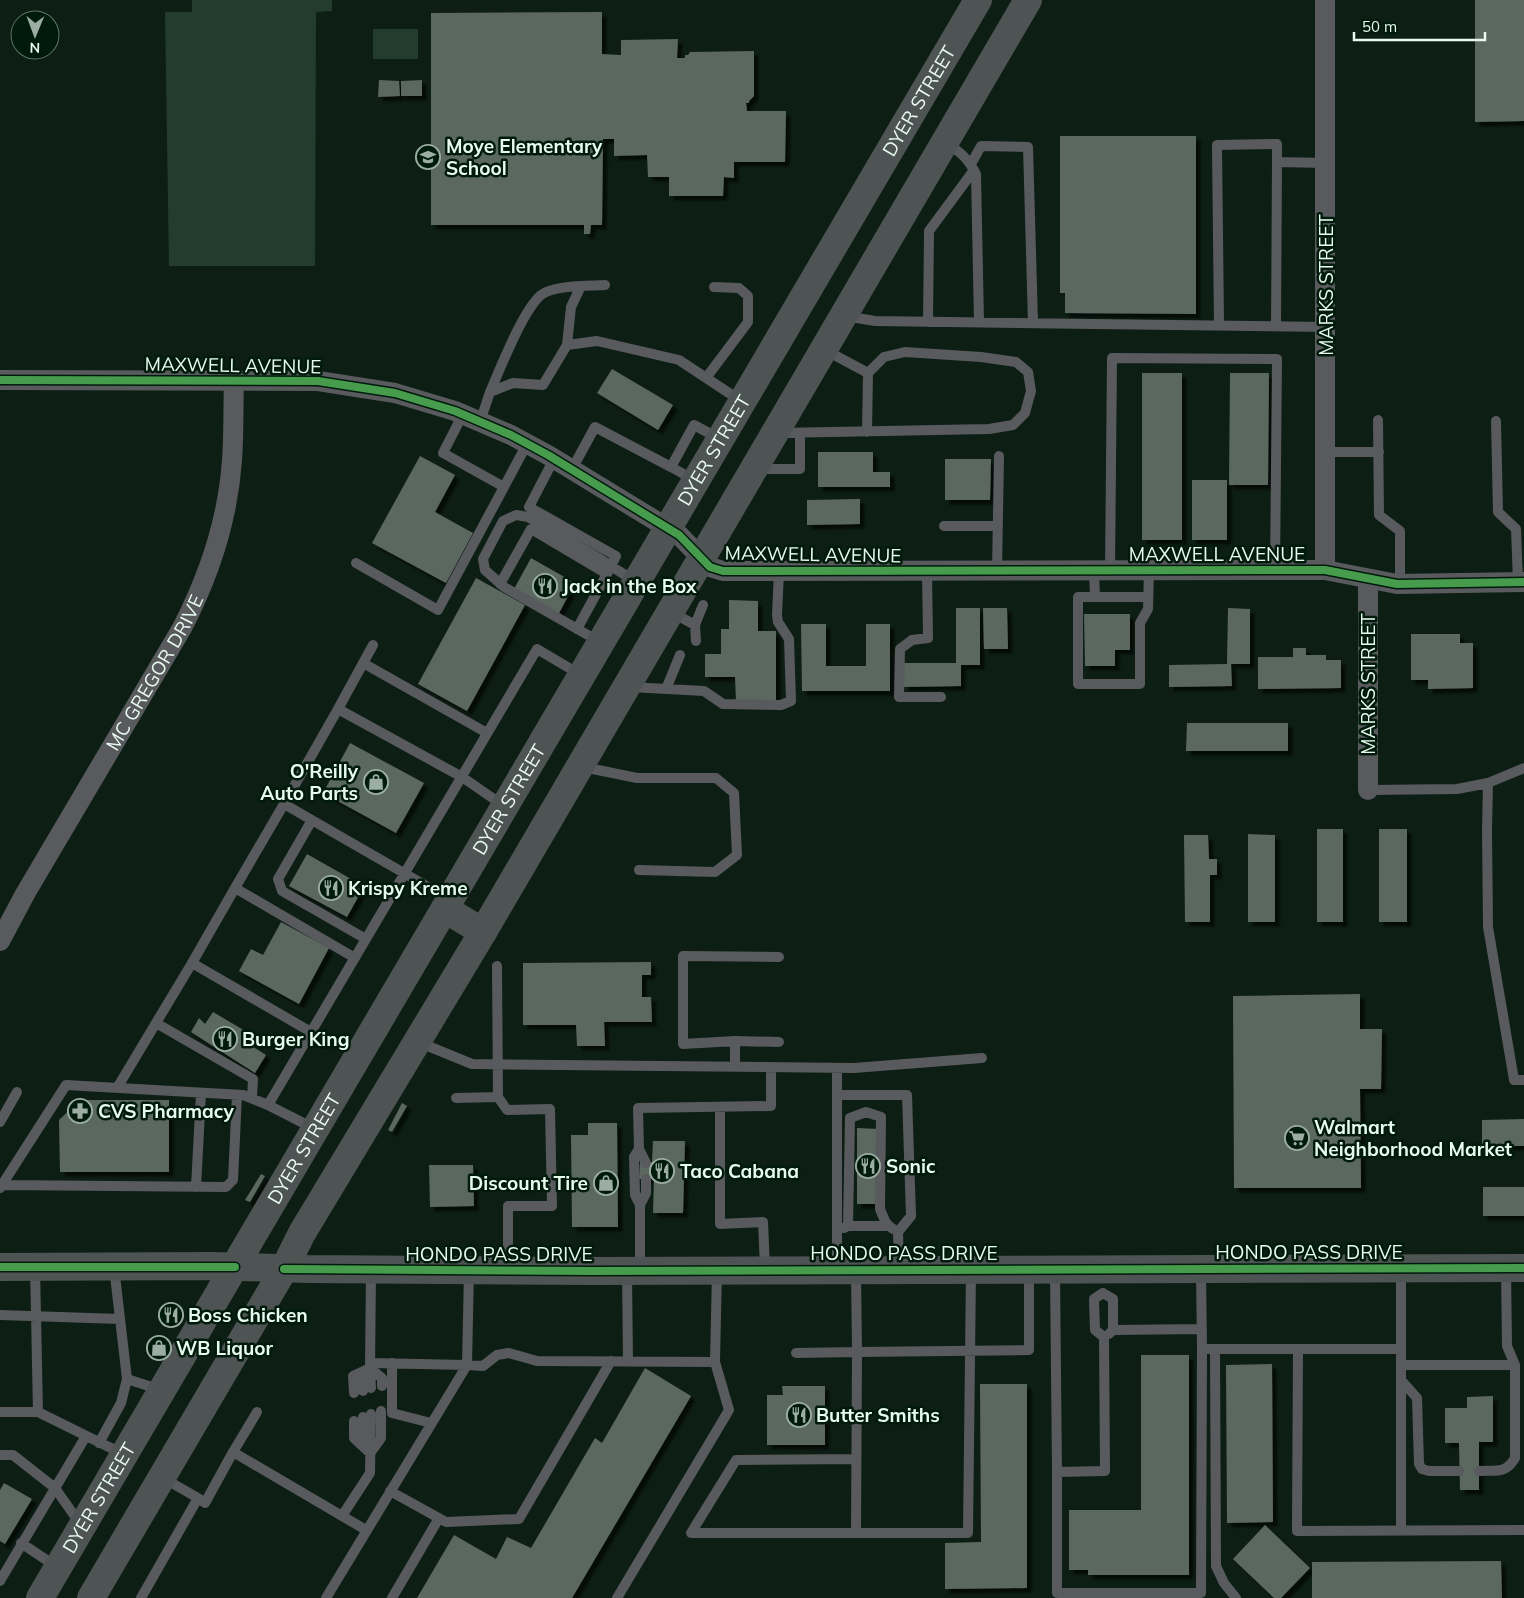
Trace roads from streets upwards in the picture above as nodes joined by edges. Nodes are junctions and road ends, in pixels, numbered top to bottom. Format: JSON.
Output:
{"nodes":[{"id":1,"x":978,"y":0,"type":"edge"},
{"id":2,"x":1028,"y":0,"type":"edge"},
{"id":3,"x":1325,"y":0,"type":"edge"},
{"id":4,"x":914,"y":110,"type":"junction"},
{"id":5,"x":948,"y":138,"type":"junction"},
{"id":6,"x":0,"y":380,"type":"edge"},
{"id":7,"x":234,"y":380,"type":"junction"},
{"id":8,"x":668,"y":528,"type":"junction"},
{"id":9,"x":701,"y":559,"type":"junction"},
{"id":10,"x":1325,"y":570,"type":"junction"},
{"id":11,"x":1368,"y":579,"type":"junction"},
{"id":12,"x":1521,"y":582,"type":"edge"},
{"id":13,"x":1368,"y":790,"type":"road end"},
{"id":14,"x":447,"y":904,"type":"junction"},
{"id":15,"x":483,"y":932,"type":"junction"},
{"id":16,"x":0,"y":941,"type":"edge"},
{"id":17,"x":0,"y":1267,"type":"edge"},
{"id":18,"x":235,"y":1267,"type":"junction"},
{"id":19,"x":1515,"y":1268,"type":"edge"},
{"id":20,"x":284,"y":1269,"type":"junction"},
{"id":21,"x":124,"y":1455,"type":"junction"},
{"id":22,"x":162,"y":1477,"type":"junction"},
{"id":23,"x":40,"y":1598,"type":"edge"},
{"id":24,"x":91,"y":1598,"type":"edge"}],
"edges":[{"from":1,"to":4,"type":"main road","name":"DYER STREET"},
{"from":2,"to":5,"type":"main road"},
{"from":3,"to":10,"type":"street","name":"MARKS STREET"},
{"from":4,"to":5,"type":"main road"},
{"from":4,"to":8,"type":"main road","name":"DYER STREET"},
{"from":5,"to":9,"type":"main road"},
{"from":6,"to":7,"type":"street","name":"MAXWELL AVENUE"},
{"from":7,"to":8,"type":"street","name":"MAXWELL AVENUE"},
{"from":7,"to":16,"type":"street","name":"MC GREGOR DRIVE"},
{"from":8,"to":9,"type":"street","name":"MAXWELL AVENUE"},
{"from":8,"to":14,"type":"main road","name":"DYER STREET"},
{"from":9,"to":10,"type":"street","name":"MAXWELL AVENUE"},
{"from":9,"to":15,"type":"main road"},
{"from":10,"to":11,"type":"street","name":"MAXWELL AVENUE"},
{"from":11,"to":12,"type":"street","name":"MAXWELL AVENUE"},
{"from":11,"to":13,"type":"street","name":"MARKS STREET"},
{"from":14,"to":15,"type":"main road"},
{"from":14,"to":18,"type":"main road","name":"DYER STREET"},
{"from":15,"to":20,"type":"main road"},
{"from":17,"to":18,"type":"main road","name":"HONDO PASS DRIVE"},
{"from":18,"to":20,"type":"main road","name":"HONDO PASS DRIVE"},
{"from":18,"to":21,"type":"main road","name":"DYER STREET"},
{"from":19,"to":20,"type":"main road","name":"HONDO PASS DRIVE"},
{"from":20,"to":22,"type":"main road"},
{"from":21,"to":22,"type":"main road"},
{"from":21,"to":23,"type":"main road","name":"DYER STREET"},
{"from":22,"to":24,"type":"main road"}]}
